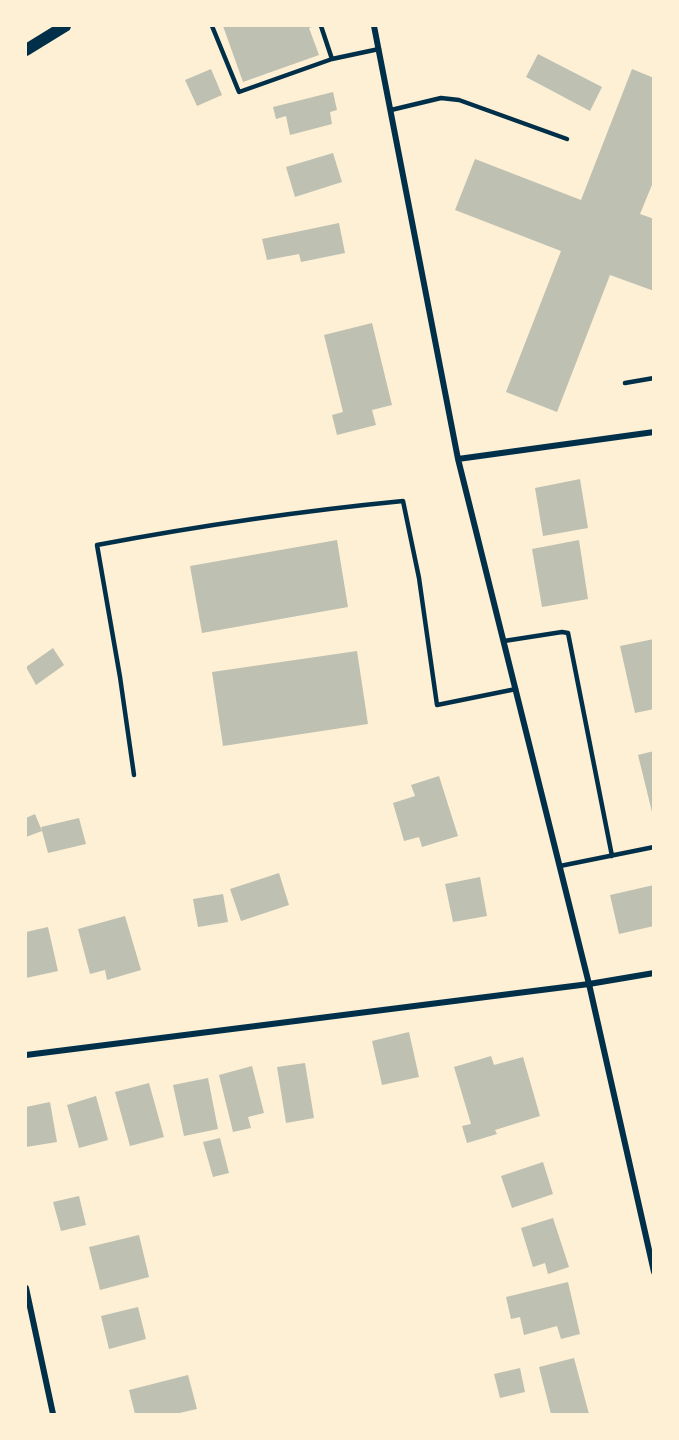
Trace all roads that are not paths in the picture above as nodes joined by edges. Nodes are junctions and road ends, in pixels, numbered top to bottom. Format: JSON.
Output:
{"nodes":[{"id":1,"x":65,"y":26,"type":"edge"},
{"id":2,"x":212,"y":26,"type":"edge"},
{"id":3,"x":321,"y":26,"type":"edge"},
{"id":4,"x":374,"y":26,"type":"edge"},
{"id":5,"x":379,"y":49,"type":"junction"},
{"id":6,"x":26,"y":50,"type":"edge"},
{"id":7,"x":332,"y":59,"type":"junction"},
{"id":8,"x":391,"y":110,"type":"junction"},
{"id":9,"x":567,"y":139,"type":"dead end"},
{"id":10,"x":654,"y":378,"type":"edge"},
{"id":11,"x":625,"y":383,"type":"dead end"},
{"id":12,"x":654,"y":432,"type":"edge"},
{"id":13,"x":458,"y":459,"type":"junction"},
{"id":14,"x":504,"y":641,"type":"junction"},
{"id":15,"x":516,"y":689,"type":"junction"},
{"id":16,"x":134,"y":775,"type":"dead end"},
{"id":17,"x":654,"y":847,"type":"edge"},
{"id":18,"x":612,"y":856,"type":"junction"},
{"id":19,"x":560,"y":866,"type":"junction"},
{"id":20,"x":654,"y":973,"type":"edge"},
{"id":21,"x":589,"y":984,"type":"junction"},
{"id":22,"x":26,"y":1055,"type":"edge"},
{"id":23,"x":654,"y":1272,"type":"edge"},
{"id":24,"x":26,"y":1288,"type":"edge"},
{"id":25,"x":28,"y":1312,"type":"edge"},
{"id":26,"x":53,"y":1414,"type":"edge"}],
"edges":[{"from":1,"to":6,"type":"main road"},
{"from":2,"to":7,"type":"lane"},
{"from":3,"to":7,"type":"lane"},
{"from":4,"to":5,"type":"street"},
{"from":5,"to":7,"type":"lane"},
{"from":5,"to":8,"type":"street"},
{"from":8,"to":9,"type":"lane"},
{"from":8,"to":13,"type":"street"},
{"from":10,"to":11,"type":"lane"},
{"from":12,"to":13,"type":"street"},
{"from":13,"to":14,"type":"street"},
{"from":14,"to":15,"type":"street"},
{"from":14,"to":18,"type":"lane"},
{"from":15,"to":16,"type":"lane"},
{"from":15,"to":19,"type":"street"},
{"from":17,"to":18,"type":"lane"},
{"from":18,"to":19,"type":"lane"},
{"from":19,"to":21,"type":"street"},
{"from":20,"to":21,"type":"street"},
{"from":21,"to":22,"type":"street"},
{"from":21,"to":23,"type":"street"},
{"from":24,"to":25,"type":"street"},
{"from":25,"to":26,"type":"street"}]}
